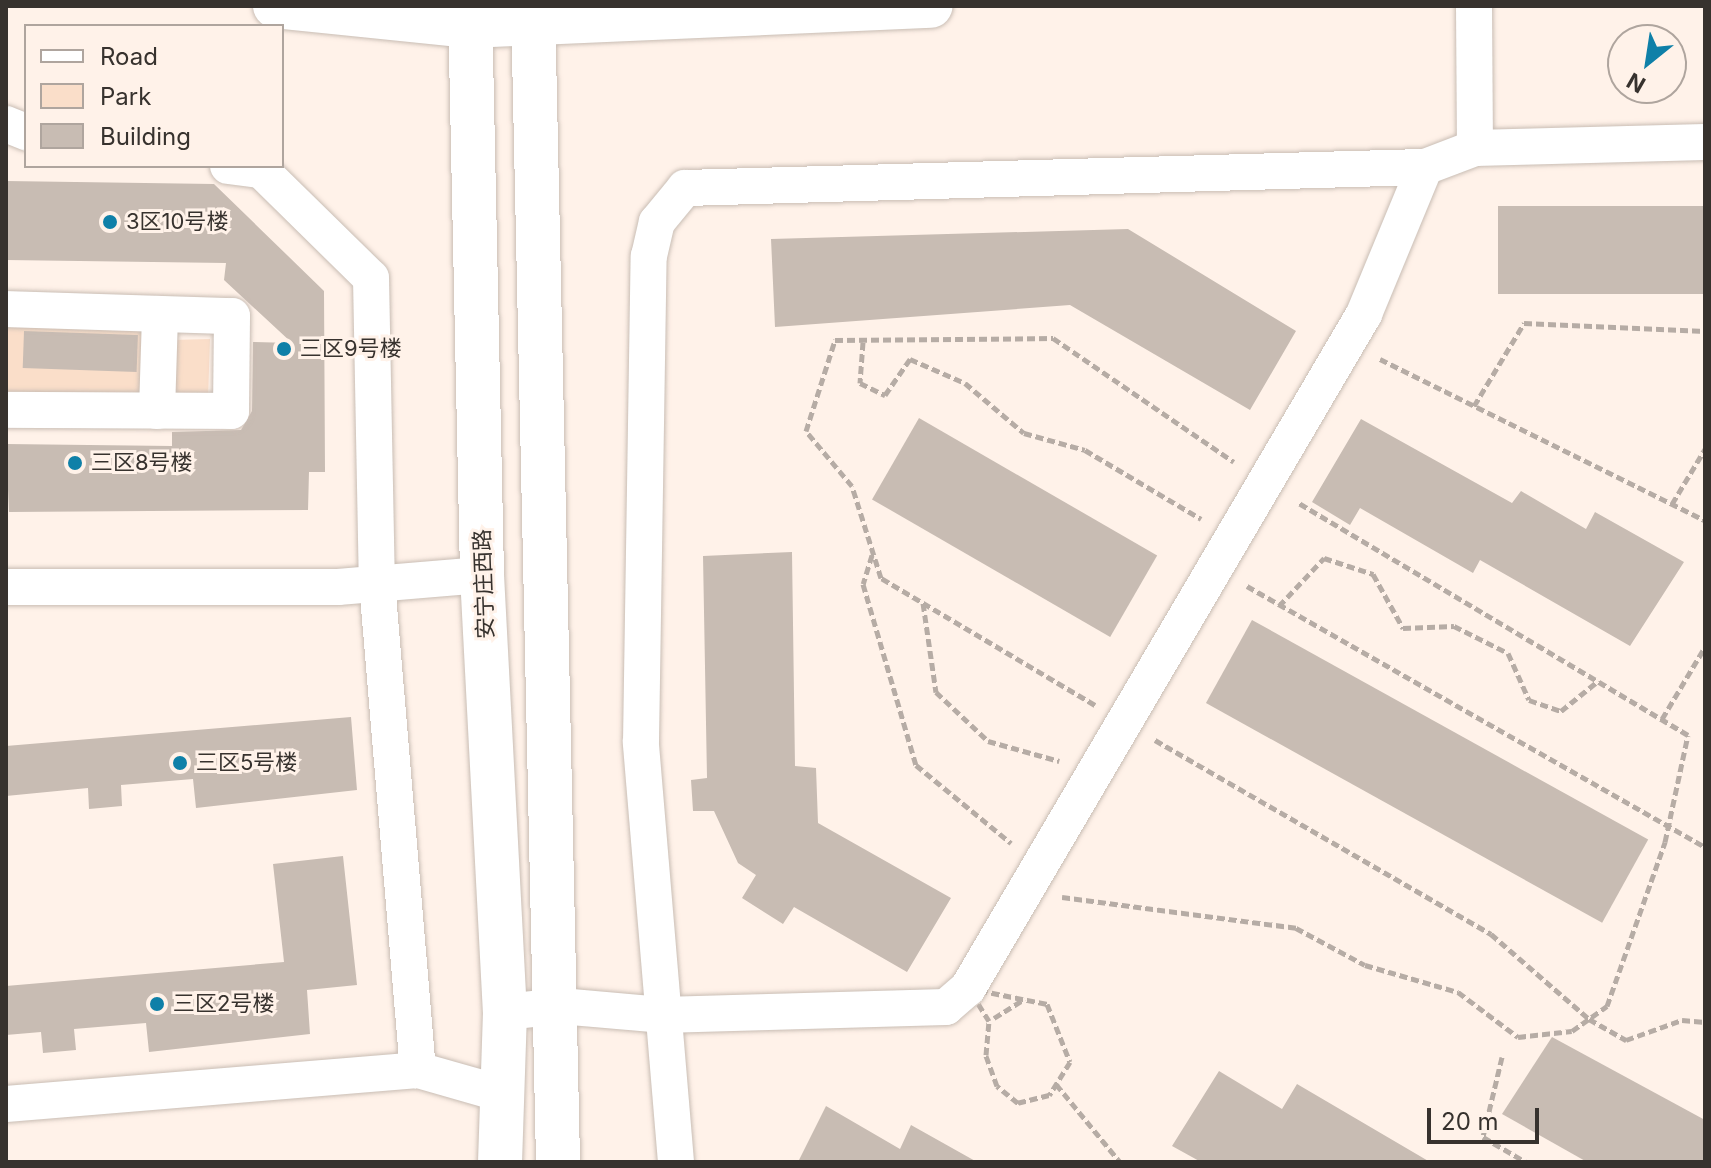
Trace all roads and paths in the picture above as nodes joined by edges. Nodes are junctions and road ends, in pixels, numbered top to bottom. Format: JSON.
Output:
{"nodes":[{"id":1,"x":275,"y":6,"type":"edge"},
{"id":2,"x":931,"y":6,"type":"edge"},
{"id":3,"x":1474,"y":6,"type":"edge"},
{"id":4,"x":469,"y":16,"type":"edge"},
{"id":5,"x":532,"y":16,"type":"edge"},
{"id":6,"x":1705,"y":142,"type":"edge"},
{"id":7,"x":1475,"y":148,"type":"junction"},
{"id":8,"x":1425,"y":167,"type":"junction"},
{"id":9,"x":244,"y":168,"type":"edge"},
{"id":10,"x":6,"y":309,"type":"edge"},
{"id":11,"x":160,"y":314,"type":"junction"},
{"id":12,"x":1705,"y":331,"type":"edge"},
{"id":13,"x":863,"y":342,"type":"junction"},
{"id":14,"x":1347,"y":342,"type":"junction"},
{"id":15,"x":1474,"y":406,"type":"junction"},
{"id":16,"x":6,"y":410,"type":"edge"},
{"id":17,"x":157,"y":411,"type":"junction"},
{"id":18,"x":1705,"y":449,"type":"edge"},
{"id":19,"x":1266,"y":484,"type":"junction"},
{"id":20,"x":1672,"y":504,"type":"junction"},
{"id":21,"x":1705,"y":520,"type":"edge"},
{"id":22,"x":873,"y":552,"type":"junction"},
{"id":23,"x":1224,"y":553,"type":"junction"},
{"id":24,"x":482,"y":575,"type":"junction"},
{"id":25,"x":377,"y":583,"type":"junction"},
{"id":26,"x":6,"y":587,"type":"edge"},
{"id":27,"x":923,"y":603,"type":"junction"},
{"id":28,"x":1279,"y":606,"type":"junction"},
{"id":29,"x":1705,"y":647,"type":"edge"},
{"id":30,"x":1598,"y":681,"type":"junction"},
{"id":31,"x":1662,"y":719,"type":"junction"},
{"id":32,"x":1124,"y":722,"type":"junction"},
{"id":33,"x":1100,"y":764,"type":"junction"},
{"id":34,"x":1668,"y":831,"type":"junction"},
{"id":35,"x":1705,"y":847,"type":"edge"},
{"id":36,"x":1032,"y":879,"type":"junction"},
{"id":37,"x":968,"y":988,"type":"junction"},
{"id":38,"x":1025,"y":999,"type":"junction"},
{"id":39,"x":560,"y":1006,"type":"junction"},
{"id":40,"x":505,"y":1012,"type":"junction"},
{"id":41,"x":662,"y":1015,"type":"junction"},
{"id":42,"x":1589,"y":1019,"type":"junction"},
{"id":43,"x":989,"y":1021,"type":"junction"},
{"id":44,"x":1705,"y":1022,"type":"edge"},
{"id":45,"x":1502,"y":1057,"type":"dead end"},
{"id":46,"x":418,"y":1070,"type":"junction"},
{"id":47,"x":1056,"y":1084,"type":"junction"},
{"id":48,"x":502,"y":1094,"type":"junction"},
{"id":49,"x":6,"y":1104,"type":"edge"},
{"id":50,"x":500,"y":1162,"type":"edge"},
{"id":51,"x":558,"y":1162,"type":"edge"},
{"id":52,"x":676,"y":1162,"type":"edge"},
{"id":53,"x":1120,"y":1162,"type":"edge"},
{"id":54,"x":1526,"y":1162,"type":"edge"}],
"edges":[{"from":1,"to":4,"type":"main road"},
{"from":2,"to":5,"type":"main road"},
{"from":3,"to":7,"type":"street"},
{"from":4,"to":5,"type":"main road"},
{"from":4,"to":24,"type":"main road","name":"安宁庄西路"},
{"from":5,"to":39,"type":"main road"},
{"from":6,"to":7,"type":"street"},
{"from":7,"to":8,"type":"street"},
{"from":8,"to":14,"type":"street"},
{"from":8,"to":41,"type":"street"},
{"from":9,"to":25,"type":"street"},
{"from":10,"to":11,"type":"street"},
{"from":11,"to":17,"type":"street"},
{"from":11,"to":17,"type":"street"},
{"from":12,"to":15,"type":"path"},
{"from":13,"to":19,"type":"path"},
{"from":13,"to":22,"type":"path"},
{"from":13,"to":23,"type":"path"},
{"from":14,"to":15,"type":"path"},
{"from":14,"to":19,"type":"street"},
{"from":15,"to":20,"type":"path"},
{"from":16,"to":17,"type":"street"},
{"from":18,"to":20,"type":"path"},
{"from":19,"to":23,"type":"street"},
{"from":19,"to":30,"type":"path"},
{"from":20,"to":21,"type":"path"},
{"from":22,"to":27,"type":"path"},
{"from":22,"to":36,"type":"path"},
{"from":23,"to":28,"type":"path"},
{"from":23,"to":32,"type":"street"},
{"from":24,"to":25,"type":"street"},
{"from":24,"to":40,"type":"main road","name":"安宁庄西路"},
{"from":25,"to":26,"type":"street"},
{"from":25,"to":46,"type":"street"},
{"from":27,"to":32,"type":"path"},
{"from":27,"to":33,"type":"path"},
{"from":28,"to":30,"type":"path"},
{"from":28,"to":34,"type":"path"},
{"from":29,"to":31,"type":"path"},
{"from":30,"to":31,"type":"path"},
{"from":31,"to":34,"type":"path"},
{"from":32,"to":33,"type":"street"},
{"from":32,"to":42,"type":"path"},
{"from":33,"to":36,"type":"street"},
{"from":34,"to":35,"type":"path"},
{"from":34,"to":42,"type":"path"},
{"from":36,"to":37,"type":"street"},
{"from":36,"to":42,"type":"path"},
{"from":37,"to":38,"type":"path"},
{"from":37,"to":41,"type":"street"},
{"from":37,"to":43,"type":"path"},
{"from":38,"to":43,"type":"path"},
{"from":38,"to":47,"type":"path"},
{"from":39,"to":40,"type":"street"},
{"from":39,"to":41,"type":"street"},
{"from":39,"to":51,"type":"main road"},
{"from":40,"to":48,"type":"main road","name":"安宁庄西路"},
{"from":41,"to":52,"type":"street"},
{"from":42,"to":44,"type":"path"},
{"from":43,"to":47,"type":"path"},
{"from":45,"to":54,"type":"path"},
{"from":46,"to":48,"type":"street"},
{"from":46,"to":49,"type":"street"},
{"from":47,"to":53,"type":"path"},
{"from":48,"to":50,"type":"main road","name":"安宁庄西路"}]}
